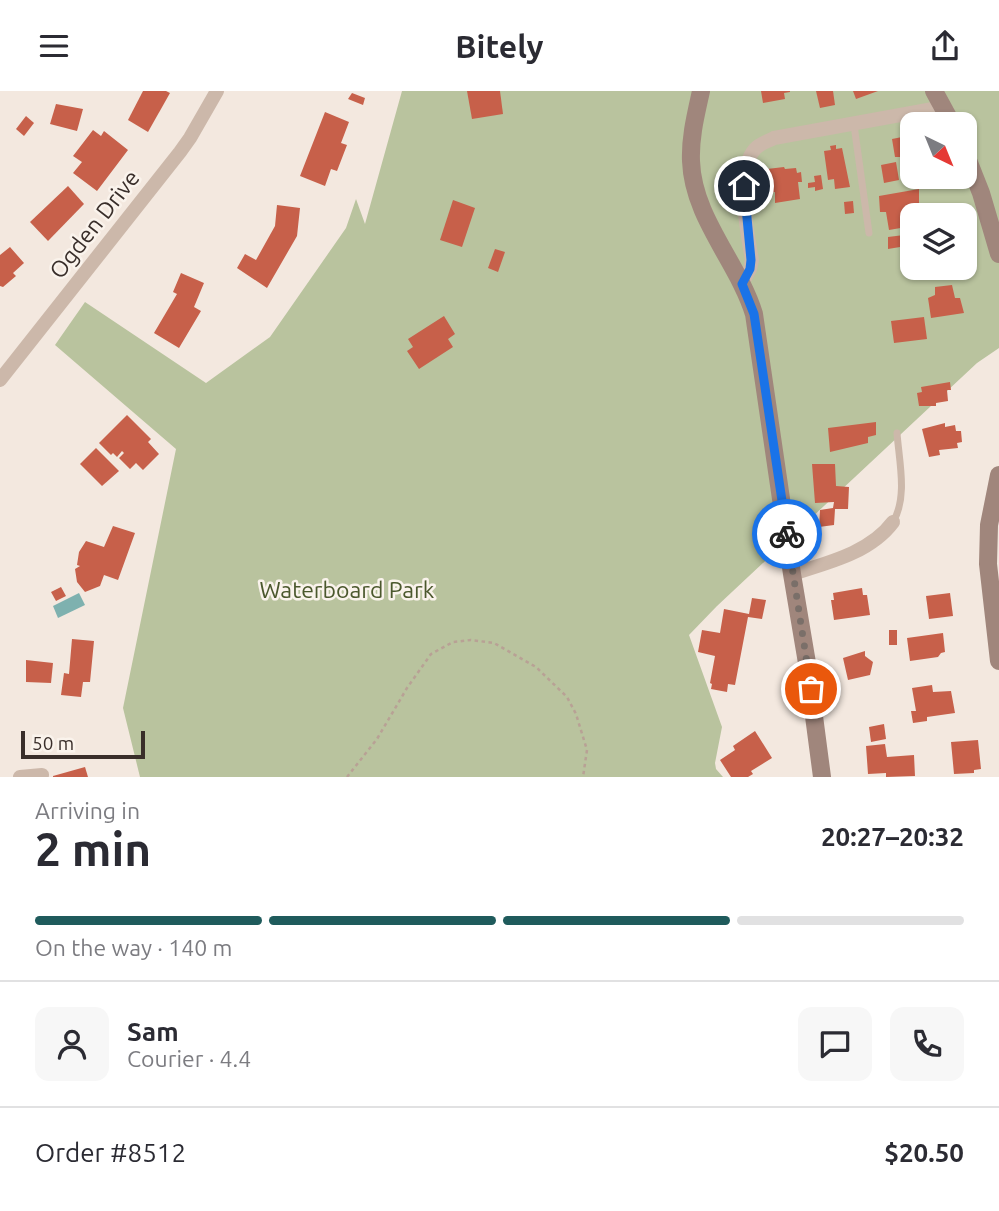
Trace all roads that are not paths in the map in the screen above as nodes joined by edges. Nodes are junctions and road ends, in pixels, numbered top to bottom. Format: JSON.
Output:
{"nodes":[{"id":1,"x":217,"y":91,"type":"edge"},
{"id":2,"x":701,"y":91,"type":"edge"},
{"id":3,"x":934,"y":91,"type":"edge"},
{"id":4,"x":944,"y":107,"type":"junction"},
{"id":5,"x":946,"y":112,"type":"edge"},
{"id":6,"x":854,"y":125,"type":"junction"},
{"id":7,"x":977,"y":184,"type":"edge"},
{"id":8,"x":869,"y":233,"type":"dead end"},
{"id":9,"x":999,"y":254,"type":"edge"},
{"id":10,"x":742,"y":284,"type":"junction"},
{"id":11,"x":0,"y":380,"type":"edge"},
{"id":12,"x":897,"y":433,"type":"dead end"},
{"id":13,"x":999,"y":475,"type":"edge"},
{"id":14,"x":893,"y":522,"type":"joint"},
{"id":15,"x":792,"y":574,"type":"junction"},
{"id":16,"x":999,"y":661,"type":"edge"},
{"id":17,"x":42,"y":775,"type":"dead end"},
{"id":18,"x":20,"y":777,"type":"edge"},
{"id":19,"x":822,"y":777,"type":"edge"}],
"edges":[{"from":1,"to":11,"type":"street","name":"Ogden Drive"},
{"from":2,"to":10,"type":"street"},
{"from":3,"to":4,"type":"street"},
{"from":4,"to":5,"type":"street"},
{"from":4,"to":6,"type":"street"},
{"from":6,"to":8,"type":"lane"},
{"from":6,"to":10,"type":"street"},
{"from":7,"to":9,"type":"street"},
{"from":10,"to":15,"type":"street"},
{"from":12,"to":14,"type":"lane"},
{"from":13,"to":16,"type":"street"},
{"from":14,"to":15,"type":"street"},
{"from":15,"to":19,"type":"street"},
{"from":17,"to":18,"type":"street"}]}
